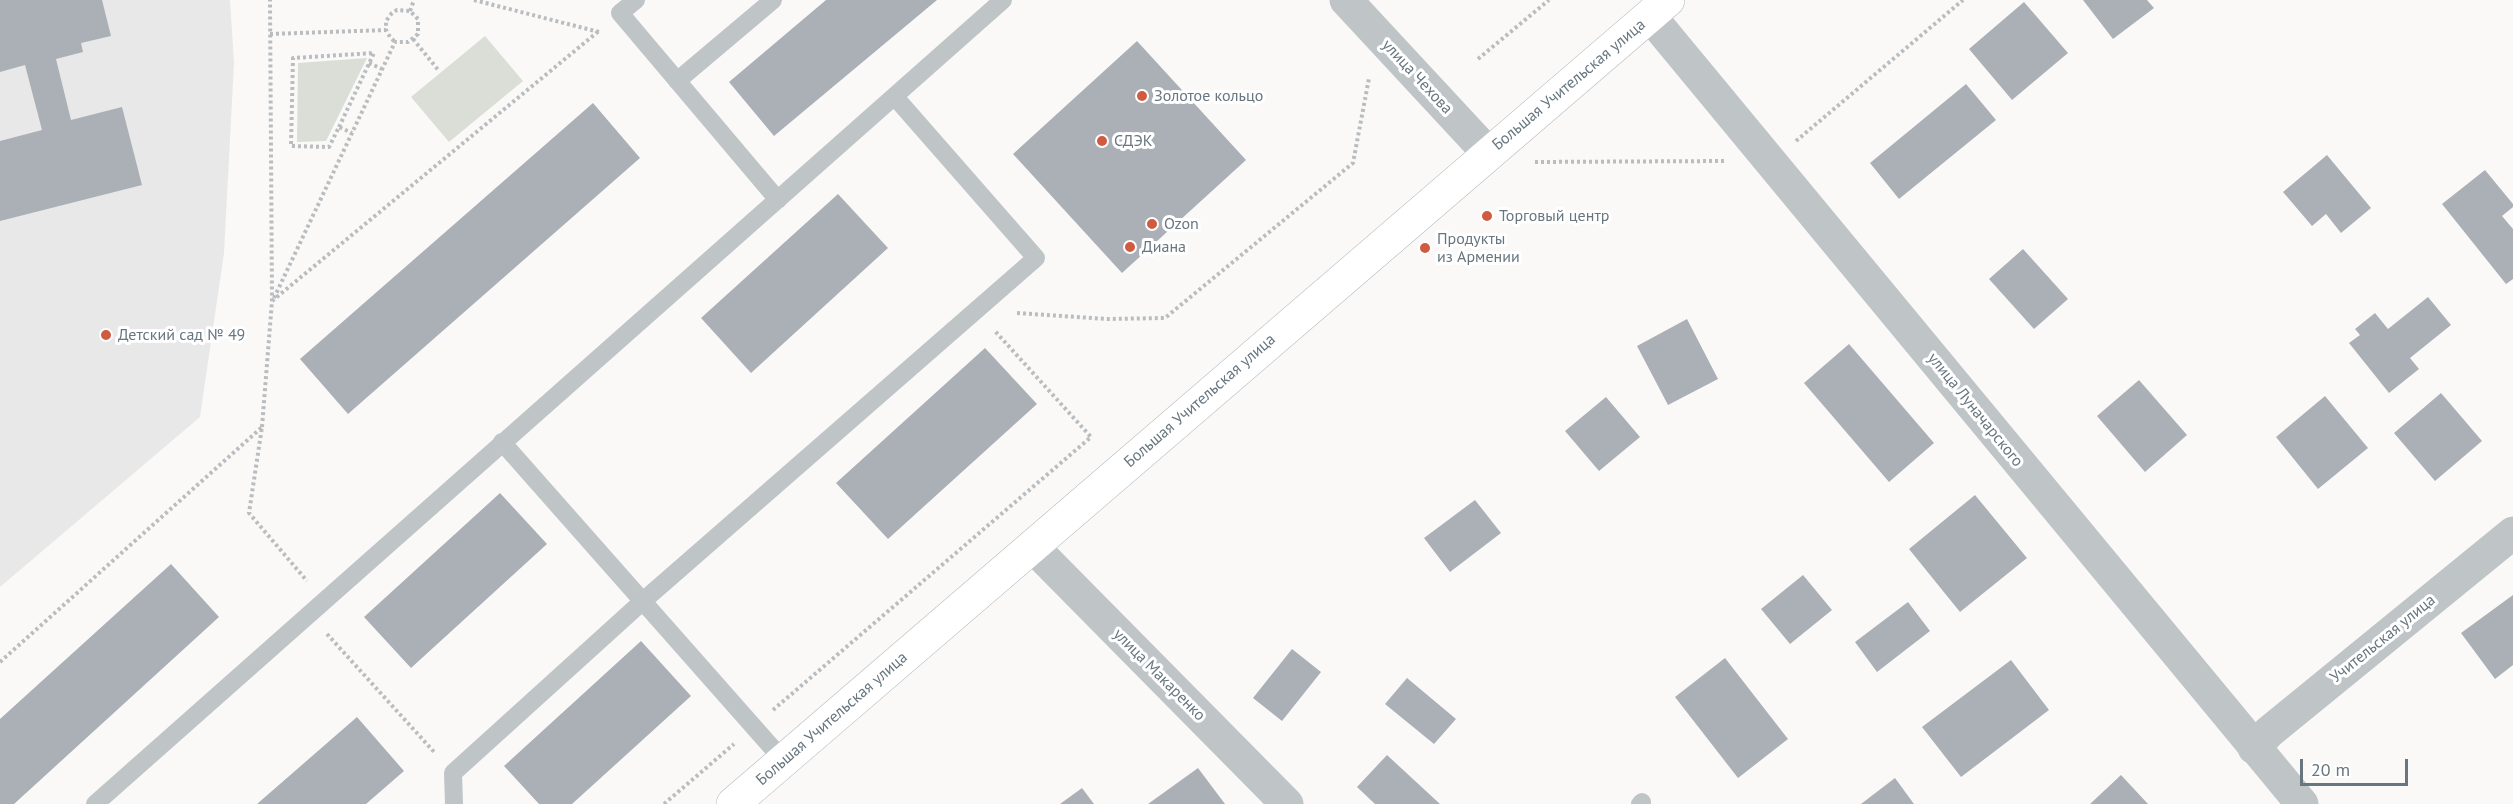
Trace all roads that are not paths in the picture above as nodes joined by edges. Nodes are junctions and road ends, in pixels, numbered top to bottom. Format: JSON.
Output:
{"nodes":[{"id":1,"x":636,"y":0,"type":"edge"},
{"id":2,"x":773,"y":0,"type":"edge"},
{"id":3,"x":1004,"y":0,"type":"edge"},
{"id":4,"x":1346,"y":0,"type":"edge"},
{"id":5,"x":1659,"y":8,"type":"edge"},
{"id":6,"x":677,"y":81,"type":"junction"},
{"id":7,"x":895,"y":97,"type":"junction"},
{"id":8,"x":1488,"y":153,"type":"junction"},
{"id":9,"x":778,"y":200,"type":"junction"},
{"id":10,"x":502,"y":442,"type":"junction"},
{"id":11,"x":2513,"y":533,"type":"edge"},
{"id":12,"x":1032,"y":546,"type":"junction"},
{"id":13,"x":643,"y":601,"type":"junction"},
{"id":14,"x":2254,"y":747,"type":"junction"},
{"id":15,"x":783,"y":760,"type":"junction"},
{"id":16,"x":95,"y":804,"type":"edge"},
{"id":17,"x":454,"y":804,"type":"edge"},
{"id":18,"x":733,"y":804,"type":"edge"},
{"id":19,"x":1287,"y":804,"type":"edge"},
{"id":20,"x":2302,"y":804,"type":"edge"}],
"edges":[{"from":1,"to":6,"type":"lane"},
{"from":2,"to":6,"type":"lane"},
{"from":3,"to":7,"type":"lane"},
{"from":4,"to":8,"type":"street","name":"улица Чехова"},
{"from":5,"to":8,"type":"main road","name":"Большая Учительская улица"},
{"from":5,"to":14,"type":"street","name":"улица Луначарского"},
{"from":6,"to":9,"type":"lane"},
{"from":7,"to":9,"type":"lane"},
{"from":7,"to":13,"type":"lane"},
{"from":8,"to":12,"type":"main road","name":"Большая Учительская улица"},
{"from":9,"to":10,"type":"lane"},
{"from":10,"to":13,"type":"lane"},
{"from":10,"to":16,"type":"lane"},
{"from":11,"to":14,"type":"street","name":"Учительская улица"},
{"from":12,"to":15,"type":"main road","name":"Большая Учительская улица"},
{"from":12,"to":19,"type":"street","name":"улица Макаренко"},
{"from":13,"to":15,"type":"lane"},
{"from":13,"to":17,"type":"lane"},
{"from":14,"to":20,"type":"street","name":"улица Луначарского"},
{"from":15,"to":18,"type":"main road","name":"Большая Учительская улица"}]}
